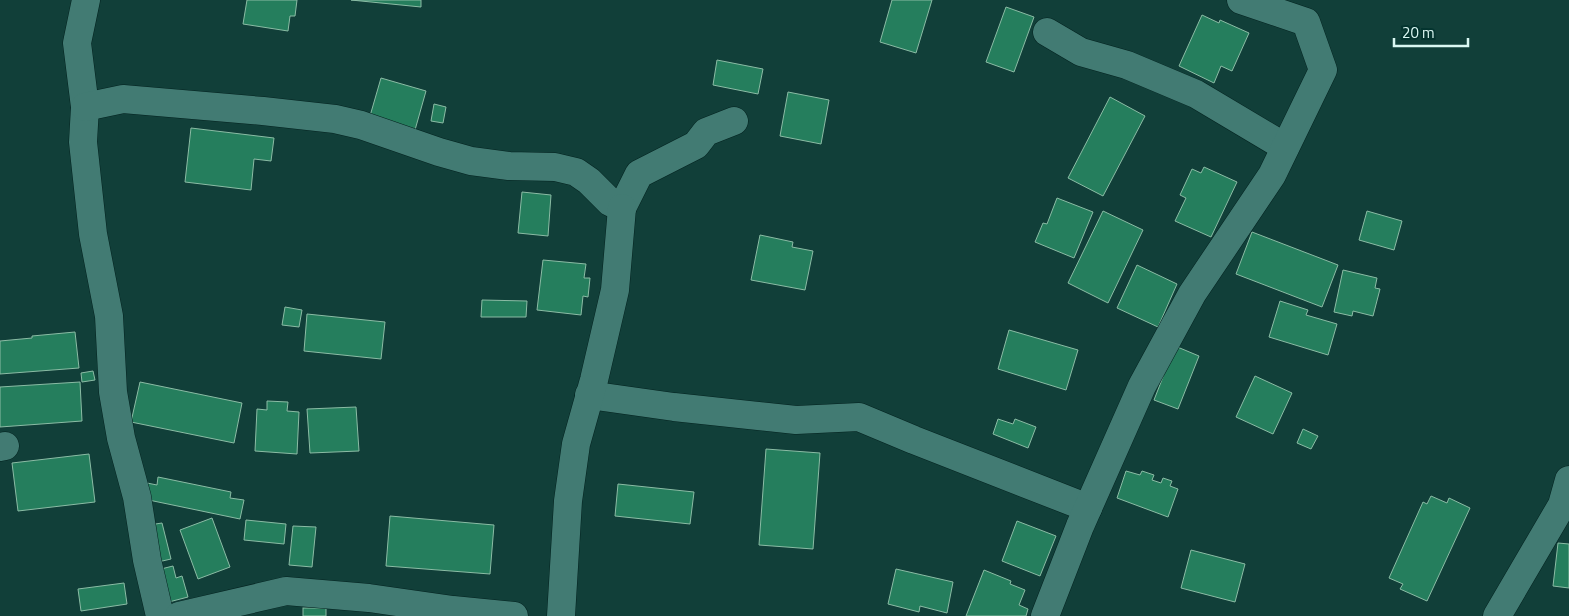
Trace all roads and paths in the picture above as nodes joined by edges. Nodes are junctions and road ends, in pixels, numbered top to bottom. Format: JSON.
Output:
{"nodes":[{"id":1,"x":86,"y":0,"type":"edge"},
{"id":2,"x":1241,"y":0,"type":"edge"},
{"id":3,"x":1047,"y":32,"type":"dead end"},
{"id":4,"x":85,"y":107,"type":"junction"},
{"id":5,"x":734,"y":121,"type":"dead end"},
{"id":6,"x":1285,"y":148,"type":"junction"},
{"id":7,"x":622,"y":208,"type":"junction"},
{"id":8,"x":590,"y":395,"type":"junction"},
{"id":9,"x":1569,"y":480,"type":"edge"},
{"id":10,"x":1088,"y":508,"type":"junction"},
{"id":11,"x":160,"y":616,"type":"edge"},
{"id":12,"x":179,"y":616,"type":"edge"},
{"id":13,"x":514,"y":616,"type":"edge"},
{"id":14,"x":561,"y":616,"type":"edge"},
{"id":15,"x":1045,"y":616,"type":"edge"},
{"id":16,"x":1497,"y":616,"type":"edge"}],
"edges":[{"from":1,"to":4,"type":"street"},
{"from":2,"to":6,"type":"street"},
{"from":3,"to":6,"type":"street"},
{"from":4,"to":7,"type":"street"},
{"from":4,"to":11,"type":"street"},
{"from":5,"to":7,"type":"street"},
{"from":6,"to":10,"type":"street"},
{"from":7,"to":8,"type":"street"},
{"from":8,"to":10,"type":"street"},
{"from":8,"to":14,"type":"street"},
{"from":9,"to":16,"type":"street"},
{"from":10,"to":15,"type":"street"},
{"from":12,"to":13,"type":"street"}]}
